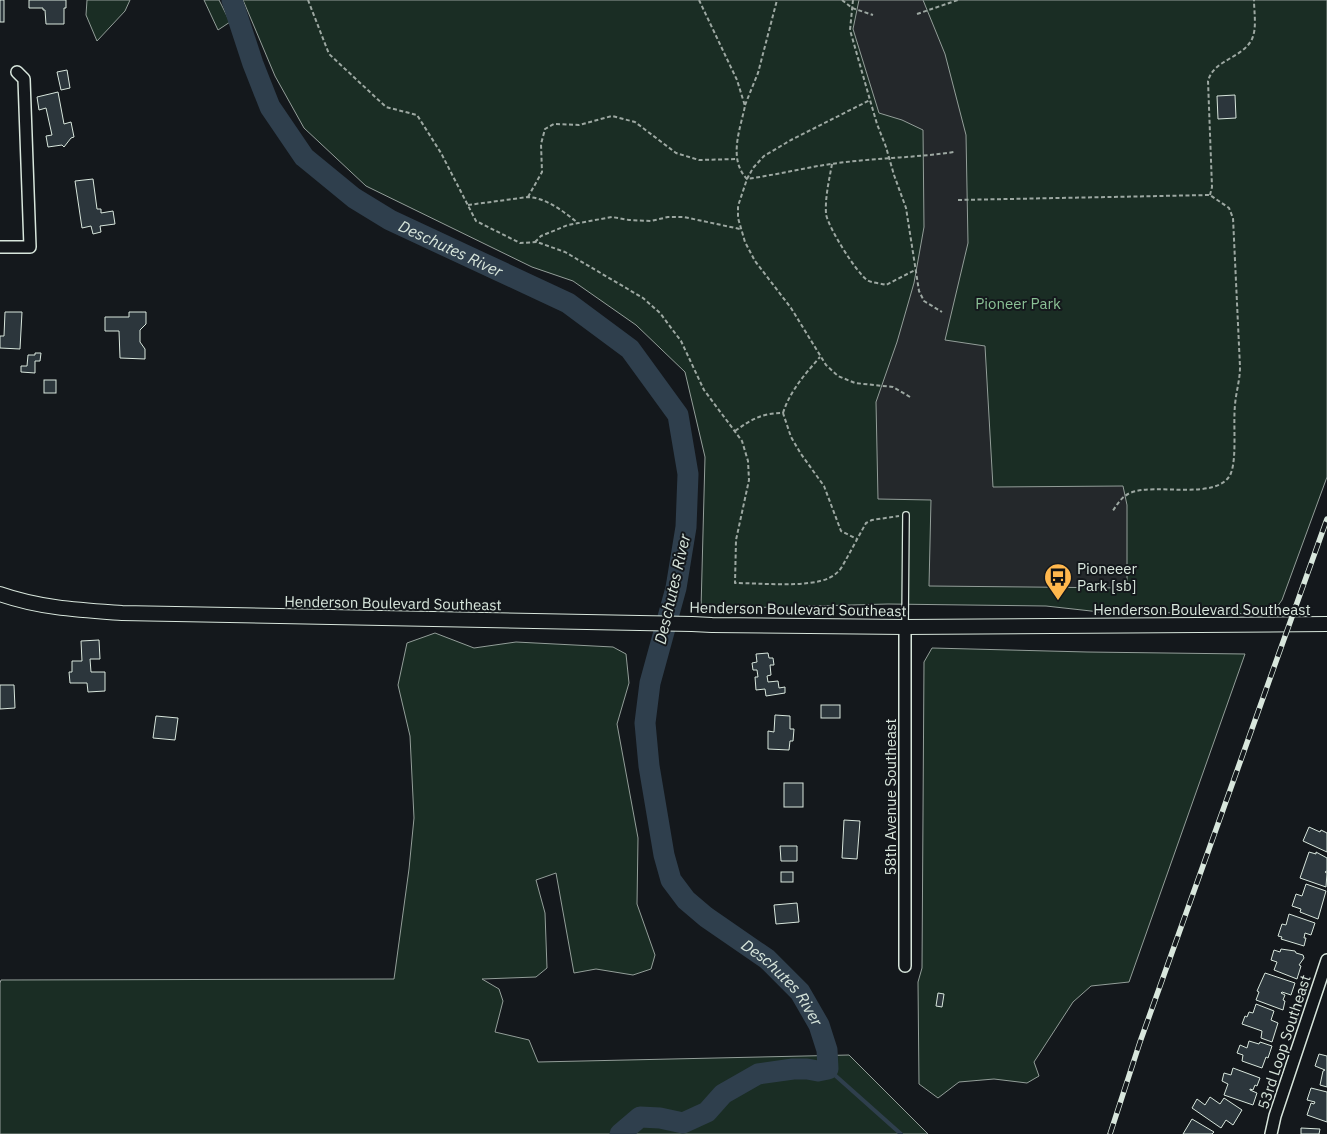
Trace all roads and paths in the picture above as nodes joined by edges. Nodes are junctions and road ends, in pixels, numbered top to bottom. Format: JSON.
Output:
{"nodes":[{"id":1,"x":308,"y":0,"type":"edge"},
{"id":2,"x":700,"y":0,"type":"edge"},
{"id":3,"x":778,"y":0,"type":"edge"},
{"id":4,"x":842,"y":0,"type":"edge"},
{"id":5,"x":853,"y":0,"type":"edge"},
{"id":6,"x":958,"y":0,"type":"edge"},
{"id":7,"x":1254,"y":0,"type":"edge"},
{"id":8,"x":852,"y":8,"type":"junction"},
{"id":9,"x":917,"y":14,"type":"dead end"},
{"id":10,"x":873,"y":15,"type":"dead end"},
{"id":11,"x":17,"y":72,"type":"dead end"},
{"id":12,"x":870,"y":100,"type":"junction"},
{"id":13,"x":745,"y":106,"type":"junction"},
{"id":14,"x":954,"y":152,"type":"dead end"},
{"id":15,"x":889,"y":158,"type":"junction"},
{"id":16,"x":736,"y":159,"type":"junction"},
{"id":17,"x":832,"y":164,"type":"junction"},
{"id":18,"x":747,"y":179,"type":"junction"},
{"id":19,"x":1210,"y":195,"type":"junction"},
{"id":20,"x":528,"y":197,"type":"junction"},
{"id":21,"x":958,"y":200,"type":"dead end"},
{"id":22,"x":467,"y":205,"type":"junction"},
{"id":23,"x":578,"y":223,"type":"junction"},
{"id":24,"x":740,"y":230,"type":"junction"},
{"id":25,"x":535,"y":242,"type":"junction"},
{"id":26,"x":0,"y":247,"type":"edge"},
{"id":27,"x":914,"y":270,"type":"junction"},
{"id":28,"x":942,"y":312,"type":"dead end"},
{"id":29,"x":820,"y":357,"type":"junction"},
{"id":30,"x":910,"y":396,"type":"dead end"},
{"id":31,"x":783,"y":413,"type":"junction"},
{"id":32,"x":735,"y":431,"type":"junction"},
{"id":33,"x":1112,"y":512,"type":"dead end"},
{"id":34,"x":906,"y":515,"type":"joint"},
{"id":35,"x":857,"y":539,"type":"junction"},
{"id":36,"x":0,"y":594,"type":"edge"},
{"id":37,"x":1327,"y":624,"type":"edge"},
{"id":38,"x":905,"y":627,"type":"junction"},
{"id":39,"x":1327,"y":960,"type":"edge"},
{"id":40,"x":905,"y":966,"type":"dead end"},
{"id":41,"x":1271,"y":1134,"type":"edge"}],
"edges":[{"from":1,"to":22,"type":"path"},
{"from":2,"to":13,"type":"path"},
{"from":3,"to":13,"type":"path"},
{"from":4,"to":8,"type":"path"},
{"from":5,"to":8,"type":"path"},
{"from":6,"to":9,"type":"path"},
{"from":7,"to":19,"type":"path"},
{"from":8,"to":10,"type":"path"},
{"from":8,"to":12,"type":"path"},
{"from":11,"to":26,"type":"street"},
{"from":12,"to":15,"type":"path"},
{"from":12,"to":18,"type":"path"},
{"from":13,"to":16,"type":"path"},
{"from":14,"to":15,"type":"path"},
{"from":15,"to":17,"type":"path"},
{"from":15,"to":27,"type":"path"},
{"from":16,"to":18,"type":"path"},
{"from":16,"to":20,"type":"path"},
{"from":17,"to":18,"type":"path"},
{"from":17,"to":27,"type":"path"},
{"from":18,"to":24,"type":"path"},
{"from":19,"to":21,"type":"path"},
{"from":19,"to":33,"type":"path"},
{"from":20,"to":22,"type":"path"},
{"from":20,"to":23,"type":"path"},
{"from":22,"to":25,"type":"path"},
{"from":23,"to":24,"type":"path"},
{"from":23,"to":25,"type":"path"},
{"from":24,"to":29,"type":"path"},
{"from":25,"to":32,"type":"path"},
{"from":27,"to":28,"type":"path"},
{"from":29,"to":30,"type":"path"},
{"from":29,"to":31,"type":"path"},
{"from":31,"to":32,"type":"path"},
{"from":31,"to":35,"type":"path"},
{"from":32,"to":35,"type":"path"},
{"from":34,"to":35,"type":"path"},
{"from":34,"to":38,"type":"lane"},
{"from":36,"to":38,"type":"street","name":"Henderson Boulevard Southeast"},
{"from":37,"to":38,"type":"street","name":"Henderson Boulevard Southeast"},
{"from":38,"to":40,"type":"street","name":"58th Avenue Southeast"},
{"from":39,"to":41,"type":"street","name":"53rd Loop Southeast"}]}
